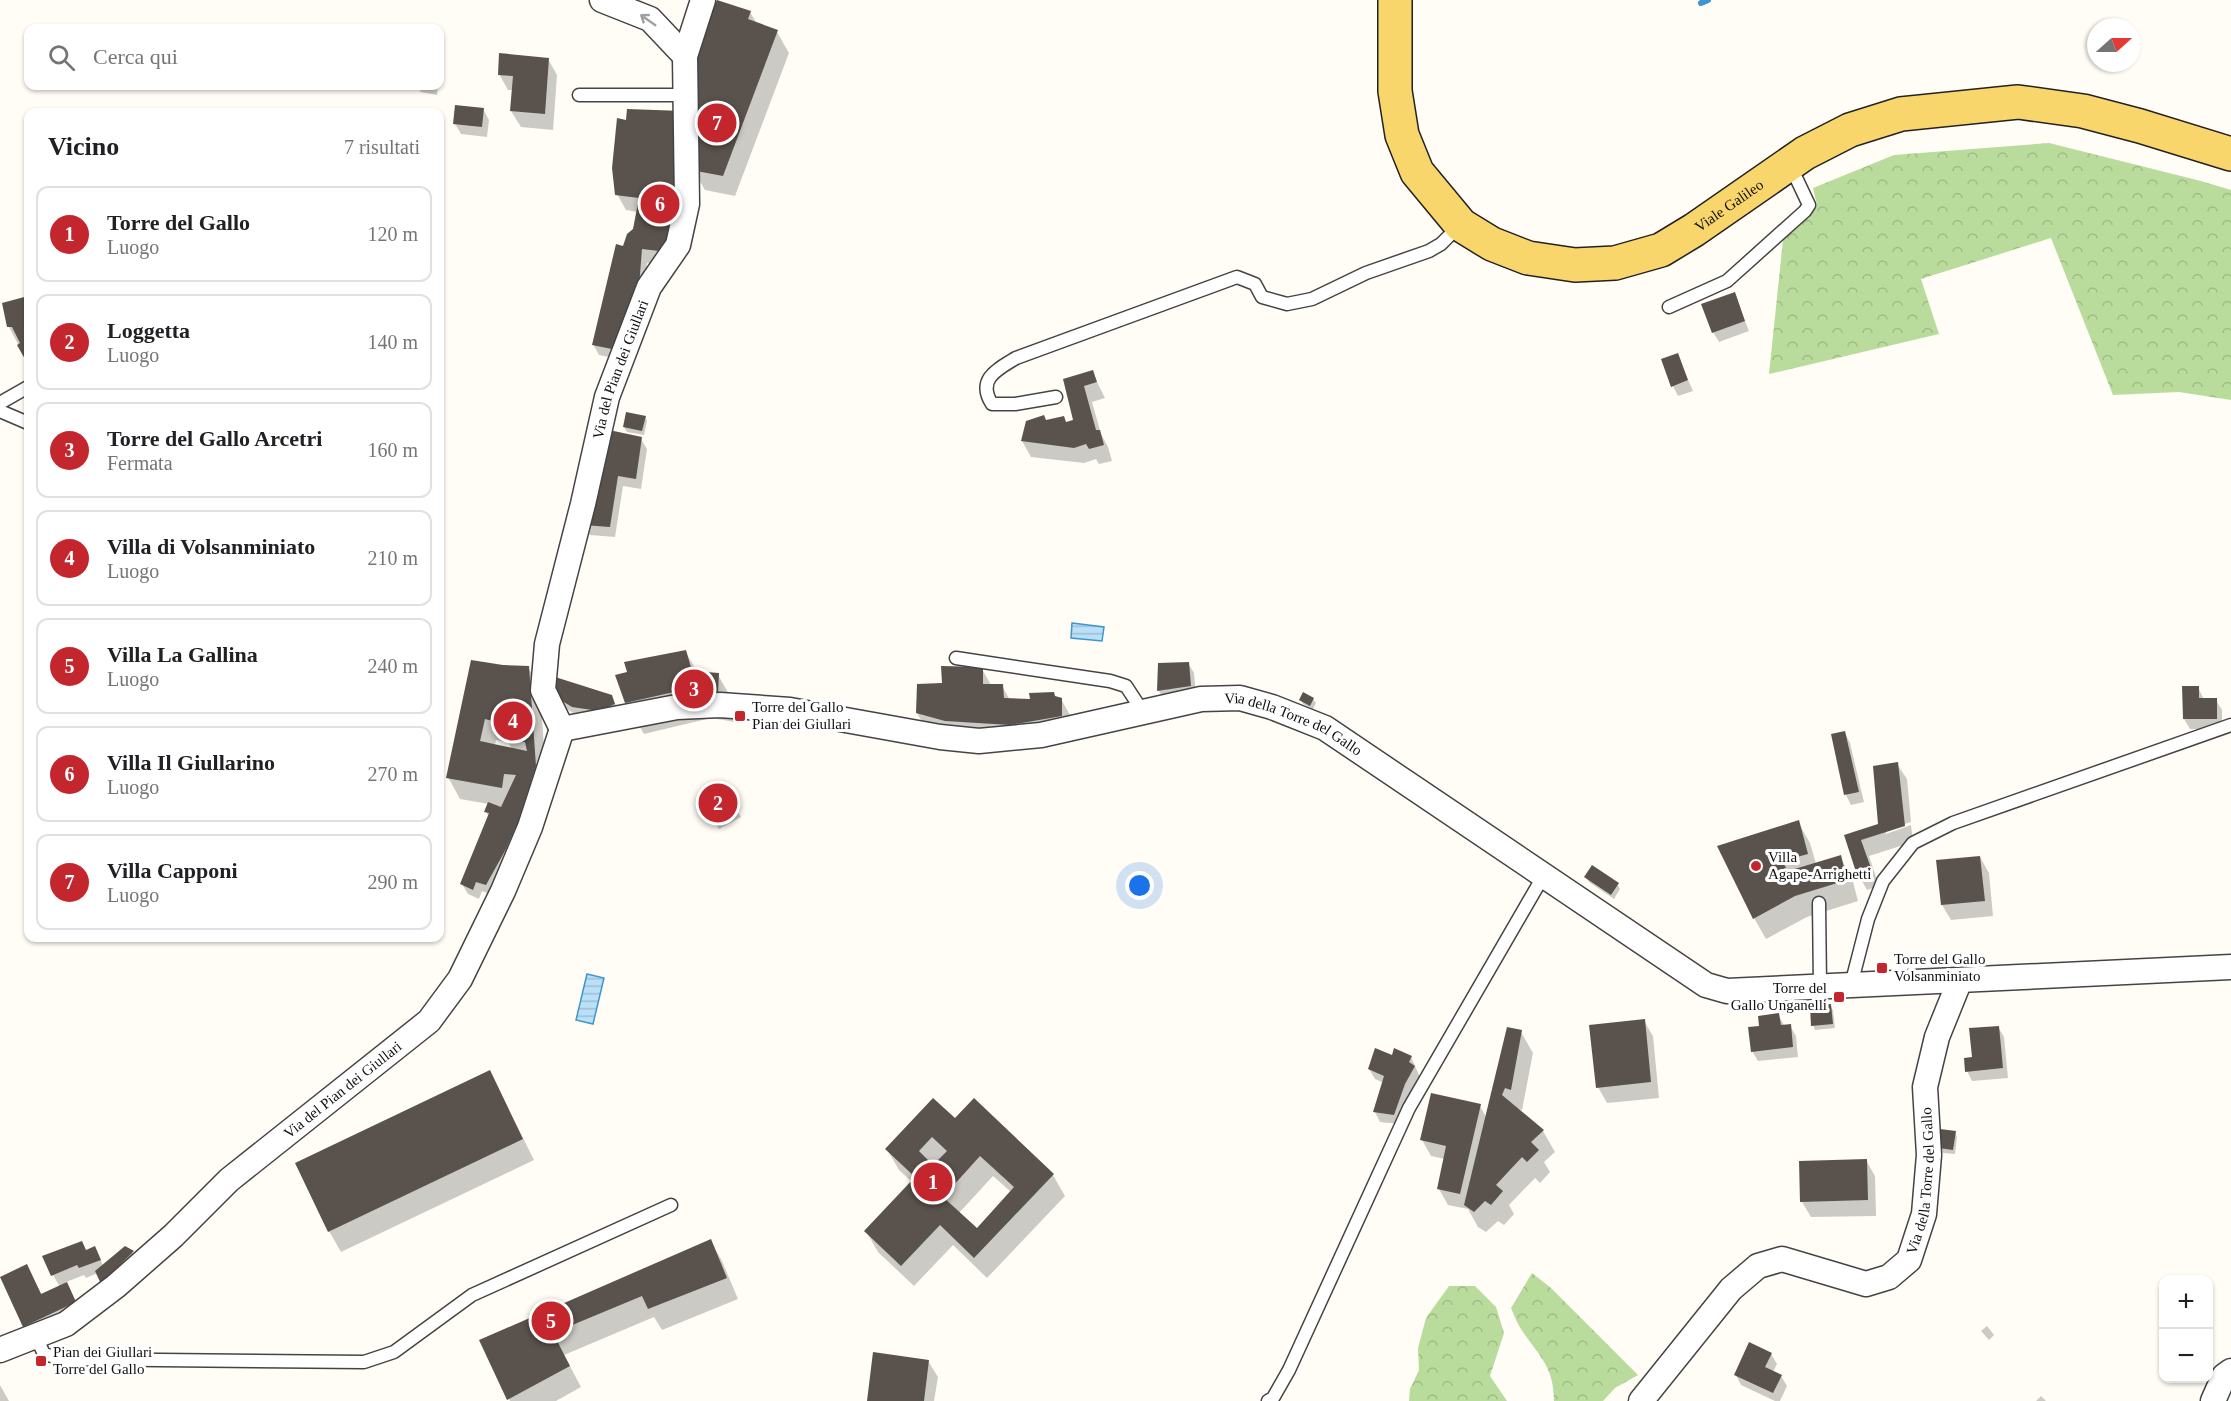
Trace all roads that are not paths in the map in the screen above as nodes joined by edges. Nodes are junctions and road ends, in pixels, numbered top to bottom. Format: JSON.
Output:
{"nodes":[{"id":1,"x":602,"y":0,"type":"edge"},
{"id":2,"x":703,"y":0,"type":"edge"},
{"id":3,"x":1395,"y":0,"type":"edge"},
{"id":4,"x":685,"y":56,"type":"junction"},
{"id":5,"x":579,"y":95,"type":"dead end"},
{"id":6,"x":686,"y":95,"type":"junction"},
{"id":7,"x":2231,"y":154,"type":"edge"},
{"id":8,"x":1790,"y":164,"type":"junction"},
{"id":9,"x":1461,"y":225,"type":"junction"},
{"id":10,"x":1669,"y":307,"type":"dead end"},
{"id":11,"x":24,"y":389,"type":"edge"},
{"id":12,"x":1056,"y":397,"type":"dead end"},
{"id":13,"x":0,"y":403,"type":"edge"},
{"id":14,"x":0,"y":411,"type":"edge"},
{"id":15,"x":24,"y":421,"type":"edge"},
{"id":16,"x":956,"y":658,"type":"dead end"},
{"id":17,"x":1143,"y":712,"type":"junction"},
{"id":18,"x":2231,"y":725,"type":"edge"},
{"id":19,"x":562,"y":729,"type":"junction"},
{"id":20,"x":1544,"y":875,"type":"junction"},
{"id":21,"x":1819,"y":903,"type":"dead end"},
{"id":22,"x":2231,"y":967,"type":"edge"},
{"id":23,"x":1960,"y":980,"type":"junction"},
{"id":24,"x":1851,"y":985,"type":"junction"},
{"id":25,"x":1820,"y":987,"type":"junction"},
{"id":26,"x":671,"y":1205,"type":"dead end"},
{"id":27,"x":36,"y":1336,"type":"junction"},
{"id":28,"x":0,"y":1350,"type":"edge"},
{"id":29,"x":2231,"y":1371,"type":"edge"},
{"id":30,"x":1268,"y":1401,"type":"edge"},
{"id":31,"x":1641,"y":1401,"type":"edge"},
{"id":32,"x":2213,"y":1401,"type":"edge"}],
"edges":[{"from":4,"to":1,"type":"street","one_way":true},
{"from":2,"to":4,"type":"street","name":"Via del Pian dei Giullari"},
{"from":3,"to":9,"type":"main road","name":"Viale Galileo"},
{"from":4,"to":6,"type":"street","name":"Via del Pian dei Giullari"},
{"from":5,"to":6,"type":"lane"},
{"from":6,"to":19,"type":"street","name":"Via del Pian dei Giullari"},
{"from":7,"to":8,"type":"main road","name":"Viale Galileo"},
{"from":8,"to":9,"type":"main road","name":"Viale Galileo"},
{"from":8,"to":10,"type":"lane"},
{"from":9,"to":12,"type":"lane"},
{"from":11,"to":13,"type":"lane"},
{"from":14,"to":15,"type":"lane"},
{"from":16,"to":17,"type":"lane"},
{"from":17,"to":19,"type":"street","name":"Via della Torre del Gallo"},
{"from":17,"to":20,"type":"street","name":"Via della Torre del Gallo"},
{"from":18,"to":24,"type":"lane"},
{"from":19,"to":27,"type":"street","name":"Via del Pian dei Giullari"},
{"from":20,"to":25,"type":"street","name":"Via della Torre del Gallo"},
{"from":20,"to":30,"type":"lane"},
{"from":21,"to":25,"type":"lane"},
{"from":22,"to":23,"type":"street","name":"Via della Torre del Gallo"},
{"from":23,"to":24,"type":"street","name":"Via della Torre del Gallo"},
{"from":23,"to":31,"type":"street","name":"Via della Torre del Gallo"},
{"from":24,"to":25,"type":"street","name":"Via della Torre del Gallo"},
{"from":26,"to":27,"type":"lane"},
{"from":27,"to":28,"type":"street","name":"Via del Pian dei Giullari"},
{"from":29,"to":32,"type":"street"}]}
